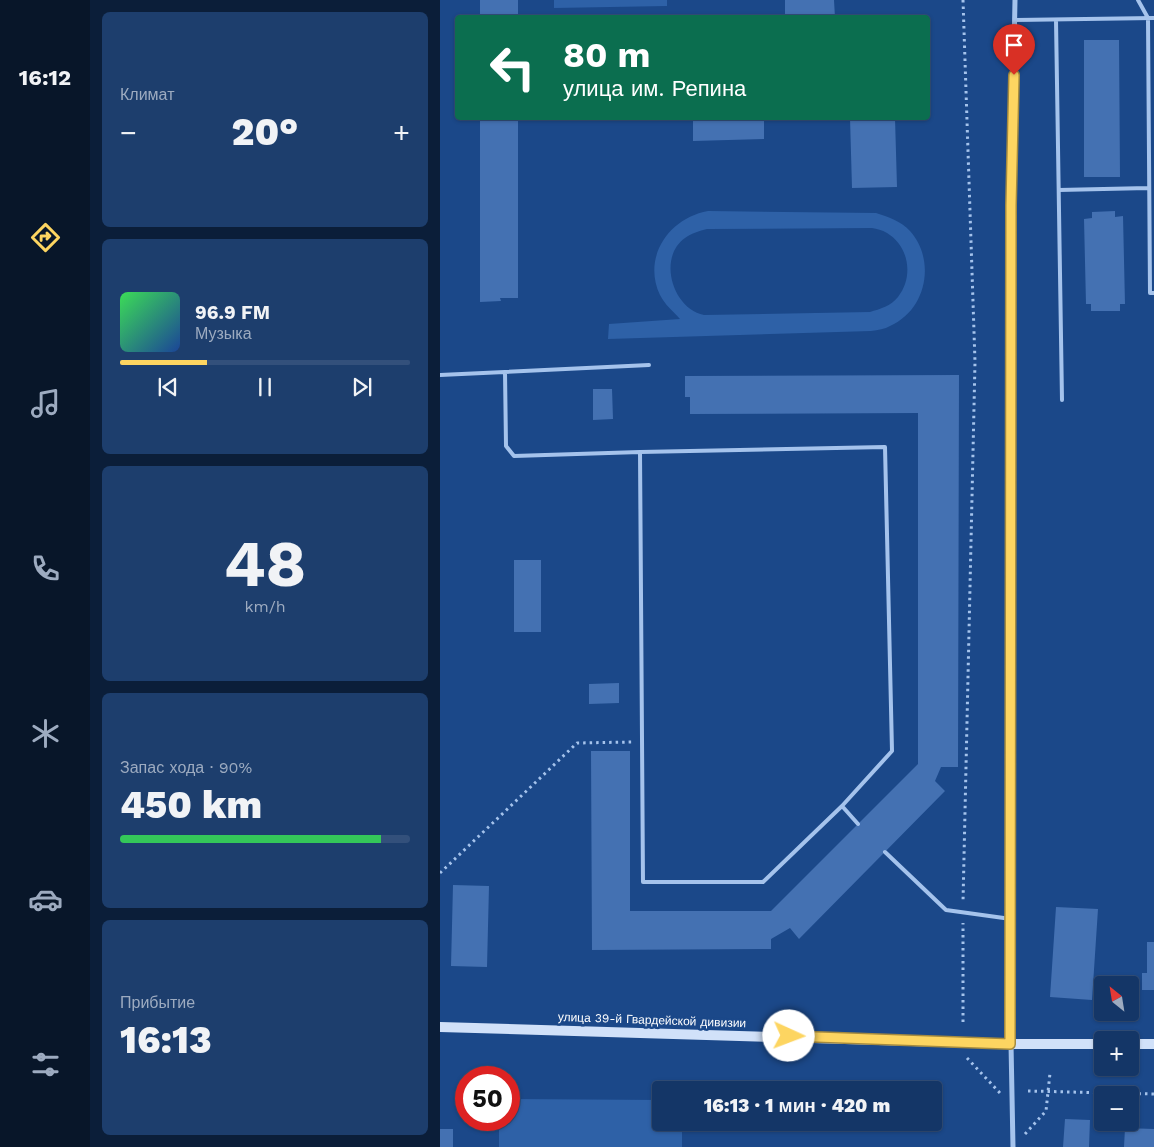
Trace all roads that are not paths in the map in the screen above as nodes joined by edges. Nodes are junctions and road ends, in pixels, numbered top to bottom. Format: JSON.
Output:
{"nodes":[{"id":1,"x":1015,"y":0,"type":"edge"},
{"id":2,"x":1138,"y":0,"type":"edge"},
{"id":3,"x":1148,"y":18,"type":"junction"},
{"id":4,"x":1154,"y":18,"type":"edge"},
{"id":5,"x":1015,"y":20,"type":"junction"},
{"id":6,"x":1056,"y":20,"type":"junction"},
{"id":7,"x":1148,"y":188,"type":"junction"},
{"id":8,"x":1059,"y":190,"type":"junction"},
{"id":9,"x":1148,"y":211,"type":"junction"},
{"id":10,"x":1154,"y":211,"type":"edge"},
{"id":11,"x":1154,"y":293,"type":"edge"},
{"id":12,"x":650,"y":366,"type":"dead end"},
{"id":13,"x":505,"y":372,"type":"junction"},
{"id":14,"x":440,"y":375,"type":"edge"},
{"id":15,"x":1062,"y":400,"type":"dead end"},
{"id":16,"x":640,"y":452,"type":"junction"},
{"id":17,"x":842,"y":806,"type":"junction"},
{"id":18,"x":858,"y":824,"type":"dead end"},
{"id":19,"x":885,"y":852,"type":"dead end"},
{"id":20,"x":1010,"y":919,"type":"junction"},
{"id":21,"x":440,"y":1027,"type":"edge"},
{"id":22,"x":1010,"y":1044,"type":"junction"},
{"id":23,"x":1094,"y":1044,"type":"edge"},
{"id":24,"x":1139,"y":1044,"type":"edge"},
{"id":25,"x":1154,"y":1044,"type":"edge"},
{"id":26,"x":1013,"y":1147,"type":"edge"}],
"edges":[{"from":1,"to":5,"type":"street"},
{"from":2,"to":3,"type":"lane"},
{"from":3,"to":4,"type":"lane"},
{"from":3,"to":6,"type":"lane"},
{"from":3,"to":7,"type":"lane"},
{"from":5,"to":6,"type":"lane"},
{"from":5,"to":20,"type":"street"},
{"from":6,"to":8,"type":"lane"},
{"from":7,"to":8,"type":"lane"},
{"from":7,"to":9,"type":"lane"},
{"from":8,"to":15,"type":"lane"},
{"from":9,"to":10,"type":"lane"},
{"from":9,"to":11,"type":"lane"},
{"from":12,"to":13,"type":"lane"},
{"from":13,"to":14,"type":"lane"},
{"from":13,"to":16,"type":"lane"},
{"from":16,"to":17,"type":"lane"},
{"from":16,"to":17,"type":"lane"},
{"from":17,"to":18,"type":"lane"},
{"from":19,"to":20,"type":"lane"},
{"from":20,"to":22,"type":"street"},
{"from":21,"to":22,"type":"main road","name":"улица 39-й Гвардейской дивизии"},
{"from":22,"to":23,"type":"main road","name":"улица 39-й Гвардейской дивизии"},
{"from":22,"to":26,"type":"street"},
{"from":24,"to":25,"type":"main road"}]}
